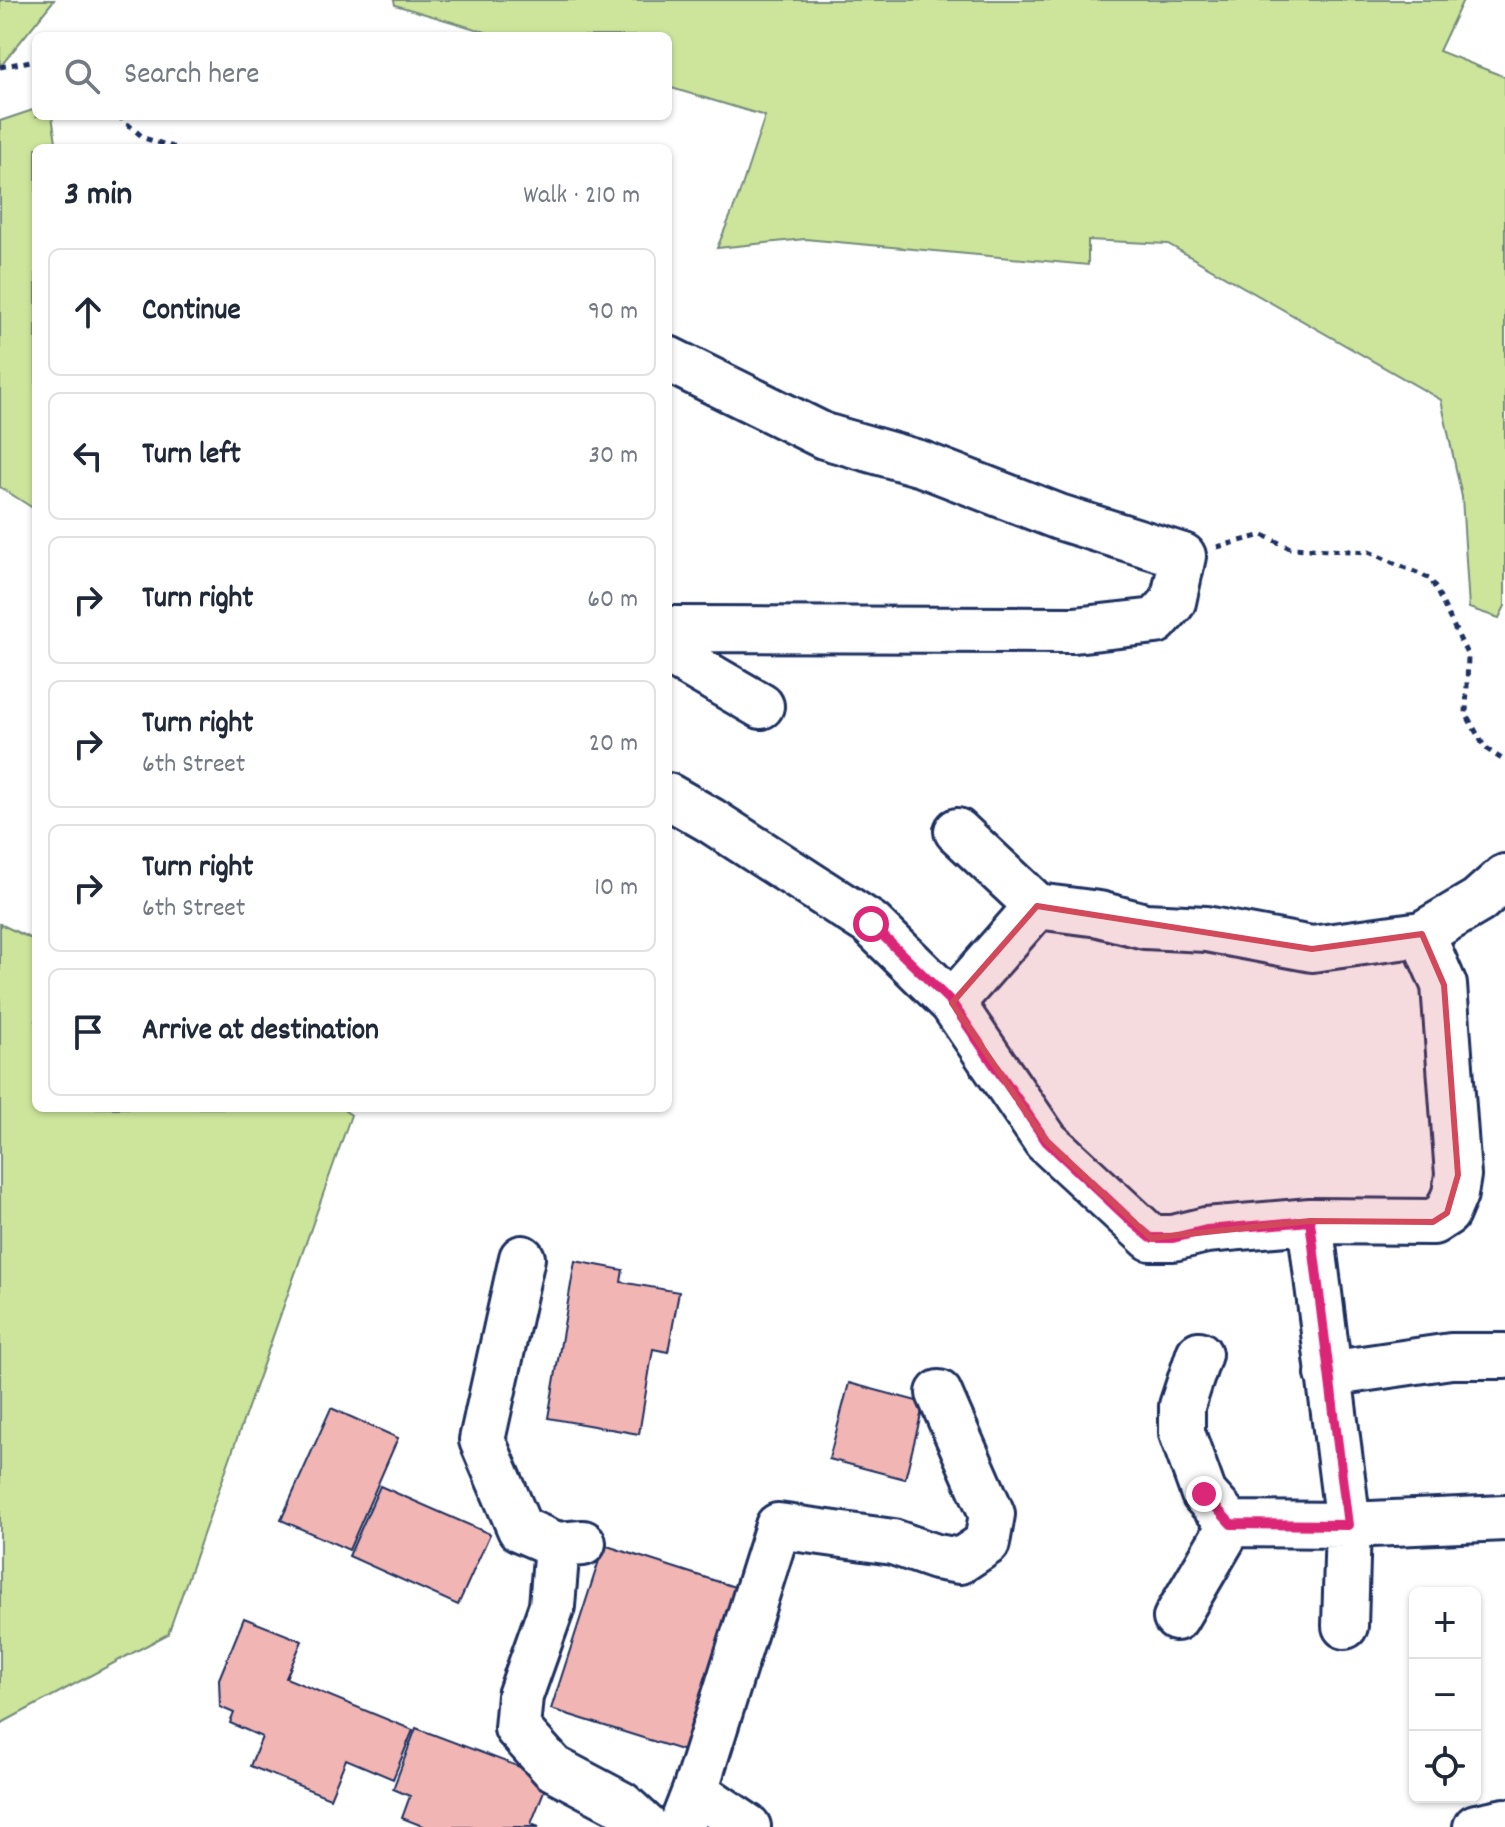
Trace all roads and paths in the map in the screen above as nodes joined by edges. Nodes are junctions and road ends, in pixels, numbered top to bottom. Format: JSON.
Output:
{"nodes":[{"id":1,"x":32,"y":61,"type":"edge"},
{"id":2,"x":0,"y":67,"type":"edge"},
{"id":3,"x":123,"y":120,"type":"edge"},
{"id":4,"x":163,"y":144,"type":"edge"},
{"id":5,"x":672,"y":361,"type":"edge"},
{"id":6,"x":1183,"y":556,"type":"junction"},
{"id":7,"x":672,"y":629,"type":"edge"},
{"id":8,"x":672,"y":654,"type":"edge"},
{"id":9,"x":761,"y":706,"type":"dead end"},
{"id":10,"x":1505,"y":761,"type":"edge"},
{"id":11,"x":672,"y":798,"type":"edge"},
{"id":12,"x":957,"y":831,"type":"dead end"},
{"id":13,"x":1505,"y":877,"type":"edge"},
{"id":14,"x":1037,"y":906,"type":"junction"},
{"id":15,"x":1422,"y":934,"type":"junction"},
{"id":16,"x":952,"y":1003,"type":"junction"},
{"id":17,"x":1310,"y":1221,"type":"junction"},
{"id":18,"x":522,"y":1258,"type":"dead end"},
{"id":19,"x":1199,"y":1354,"type":"dead end"},
{"id":20,"x":1505,"y":1356,"type":"edge"},
{"id":21,"x":1328,"y":1374,"type":"junction"},
{"id":22,"x":939,"y":1393,"type":"dead end"},
{"id":23,"x":1218,"y":1509,"type":"junction"},
{"id":24,"x":1505,"y":1518,"type":"edge"},
{"id":25,"x":1348,"y":1525,"type":"junction"},
{"id":26,"x":1176,"y":1618,"type":"dead end"},
{"id":27,"x":1345,"y":1626,"type":"dead end"},
{"id":28,"x":688,"y":1809,"type":"edge"},
{"id":29,"x":1505,"y":1821,"type":"edge"},
{"id":30,"x":646,"y":1827,"type":"edge"},
{"id":31,"x":748,"y":1827,"type":"edge"},
{"id":32,"x":1476,"y":1827,"type":"edge"}],
"edges":[{"from":1,"to":2,"type":"path"},
{"from":3,"to":4,"type":"path"},
{"from":5,"to":6,"type":"street"},
{"from":6,"to":7,"type":"street"},
{"from":6,"to":10,"type":"path"},
{"from":8,"to":9,"type":"street"},
{"from":11,"to":16,"type":"street"},
{"from":12,"to":14,"type":"street"},
{"from":13,"to":15,"type":"street"},
{"from":14,"to":15,"type":"street"},
{"from":14,"to":16,"type":"street"},
{"from":15,"to":17,"type":"street"},
{"from":16,"to":17,"type":"street"},
{"from":17,"to":21,"type":"street"},
{"from":18,"to":30,"type":"street"},
{"from":19,"to":23,"type":"street"},
{"from":20,"to":21,"type":"street"},
{"from":21,"to":25,"type":"street"},
{"from":22,"to":28,"type":"street"},
{"from":23,"to":25,"type":"street"},
{"from":23,"to":26,"type":"street"},
{"from":24,"to":25,"type":"street"},
{"from":25,"to":27,"type":"street"},
{"from":28,"to":31,"type":"street"},
{"from":29,"to":32,"type":"street"}]}
